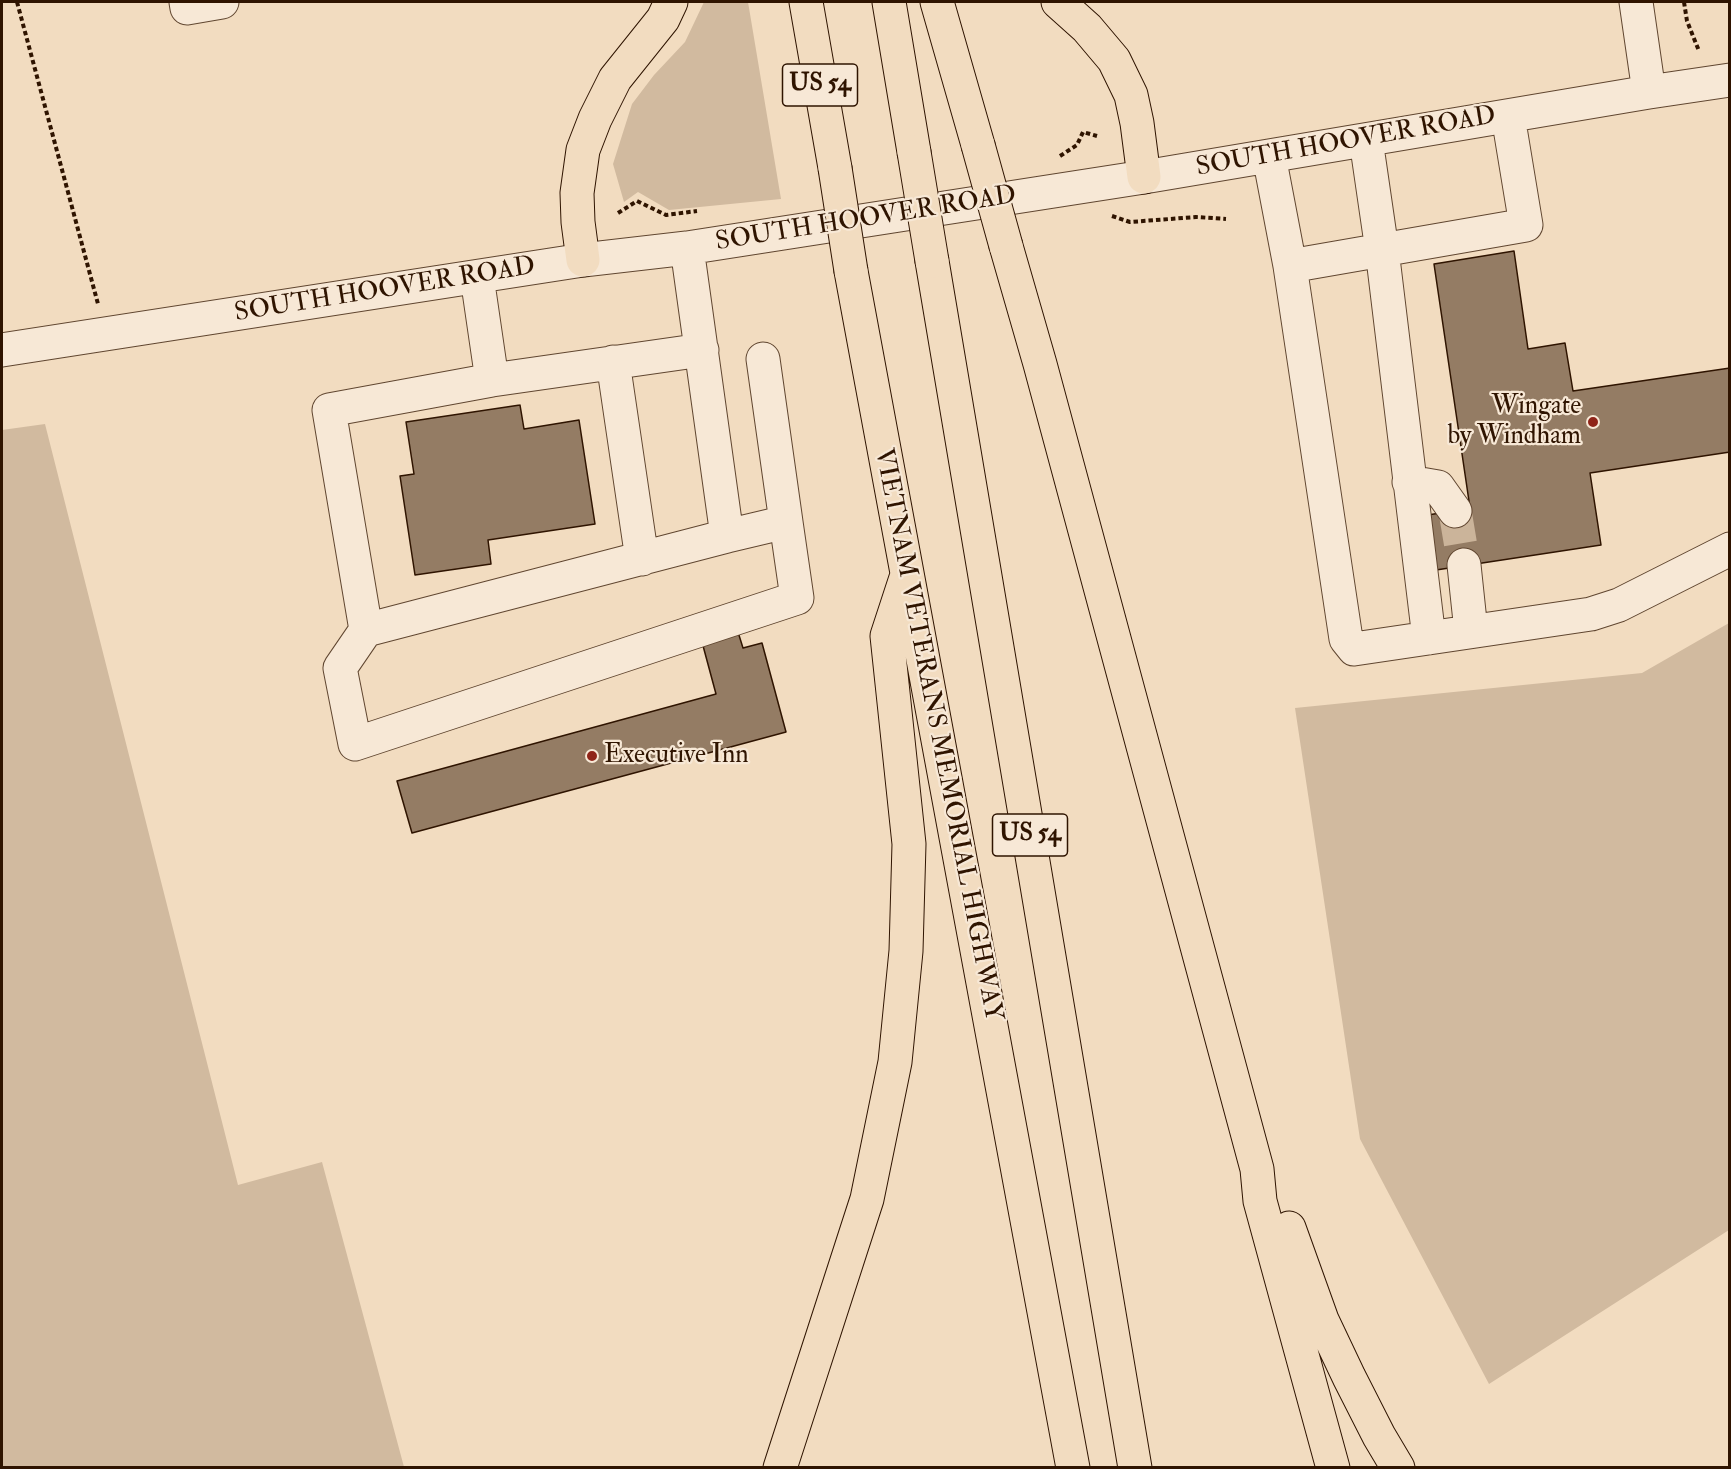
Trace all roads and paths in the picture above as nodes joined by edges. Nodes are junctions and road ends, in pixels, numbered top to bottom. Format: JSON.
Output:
{"nodes":[{"id":1,"x":17,"y":2,"type":"edge"},
{"id":2,"x":186,"y":2,"type":"edge"},
{"id":3,"x":222,"y":2,"type":"edge"},
{"id":4,"x":671,"y":2,"type":"edge"},
{"id":5,"x":806,"y":2,"type":"edge"},
{"id":6,"x":889,"y":2,"type":"edge"},
{"id":7,"x":937,"y":2,"type":"edge"},
{"id":8,"x":1058,"y":2,"type":"edge"},
{"id":9,"x":1636,"y":2,"type":"edge"},
{"id":10,"x":1684,"y":2,"type":"edge"},
{"id":11,"x":1701,"y":55,"type":"dead end"},
{"id":12,"x":1730,"y":80,"type":"edge"},
{"id":13,"x":1649,"y":92,"type":"junction"},
{"id":14,"x":1508,"y":116,"type":"junction"},
{"id":15,"x":1366,"y":140,"type":"junction"},
{"id":16,"x":1269,"y":156,"type":"junction"},
{"id":17,"x":1144,"y":177,"type":"junction"},
{"id":18,"x":687,"y":248,"type":"junction"},
{"id":19,"x":1382,"y":250,"type":"junction"},
{"id":20,"x":583,"y":260,"type":"junction"},
{"id":21,"x":1290,"y":266,"type":"junction"},
{"id":22,"x":477,"y":277,"type":"junction"},
{"id":23,"x":106,"y":334,"type":"junction"},
{"id":24,"x":2,"y":350,"type":"edge"},
{"id":25,"x":702,"y":350,"type":"junction"},
{"id":26,"x":763,"y":359,"type":"dead end"},
{"id":27,"x":613,"y":362,"type":"junction"},
{"id":28,"x":492,"y":380,"type":"junction"},
{"id":29,"x":1409,"y":482,"type":"junction"},
{"id":30,"x":1455,"y":511,"type":"tunnel mouth"},
{"id":31,"x":786,"y":522,"type":"junction"},
{"id":32,"x":727,"y":536,"type":"junction"},
{"id":33,"x":1730,"y":549,"type":"edge"},
{"id":34,"x":642,"y":559,"type":"junction"},
{"id":35,"x":1464,"y":565,"type":"tunnel mouth"},
{"id":36,"x":907,"y":576,"type":"junction"},
{"id":37,"x":366,"y":630,"type":"junction"},
{"id":38,"x":1471,"y":631,"type":"junction"},
{"id":39,"x":1429,"y":638,"type":"junction"},
{"id":40,"x":1263,"y":1188,"type":"junction"},
{"id":41,"x":780,"y":1467,"type":"edge"},
{"id":42,"x":1073,"y":1467,"type":"edge"},
{"id":43,"x":1136,"y":1467,"type":"edge"},
{"id":44,"x":1334,"y":1467,"type":"edge"},
{"id":45,"x":1398,"y":1467,"type":"edge"}],
"edges":[{"from":1,"to":23,"type":"path"},
{"from":2,"to":3,"type":"street"},
{"from":4,"to":20,"type":"main road"},
{"from":5,"to":36,"type":"main road","name":"VIETNAM VETERANS MEMORIAL HIGHWAY","number":"US 54","bridge":true},
{"from":6,"to":43,"type":"main road","number":"US 54","bridge":true},
{"from":7,"to":40,"type":"main road","bridge":true},
{"from":8,"to":17,"type":"main road"},
{"from":9,"to":13,"type":"street"},
{"from":10,"to":11,"type":"path"},
{"from":12,"to":13,"type":"street","name":"SOUTH HOOVER ROAD"},
{"from":13,"to":14,"type":"street","name":"SOUTH HOOVER ROAD"},
{"from":14,"to":15,"type":"street","name":"SOUTH HOOVER ROAD"},
{"from":14,"to":19,"type":"street"},
{"from":15,"to":16,"type":"street","name":"SOUTH HOOVER ROAD"},
{"from":15,"to":19,"type":"street"},
{"from":16,"to":17,"type":"street","name":"SOUTH HOOVER ROAD"},
{"from":16,"to":21,"type":"street"},
{"from":17,"to":18,"type":"street","name":"SOUTH HOOVER ROAD"},
{"from":18,"to":20,"type":"street","name":"SOUTH HOOVER ROAD"},
{"from":18,"to":25,"type":"street"},
{"from":19,"to":21,"type":"street"},
{"from":19,"to":29,"type":"street"},
{"from":20,"to":22,"type":"street","name":"SOUTH HOOVER ROAD"},
{"from":21,"to":39,"type":"street"},
{"from":22,"to":23,"type":"street","name":"SOUTH HOOVER ROAD"},
{"from":22,"to":28,"type":"street"},
{"from":23,"to":24,"type":"street","name":"SOUTH HOOVER ROAD"},
{"from":25,"to":27,"type":"street"},
{"from":25,"to":32,"type":"street"},
{"from":26,"to":31,"type":"street"},
{"from":27,"to":28,"type":"street"},
{"from":27,"to":34,"type":"street"},
{"from":28,"to":37,"type":"street"},
{"from":29,"to":30,"type":"street"},
{"from":29,"to":39,"type":"street"},
{"from":31,"to":32,"type":"street"},
{"from":31,"to":37,"type":"street"},
{"from":32,"to":34,"type":"street"},
{"from":33,"to":38,"type":"street"},
{"from":34,"to":37,"type":"street"},
{"from":35,"to":38,"type":"street"},
{"from":36,"to":41,"type":"main road"},
{"from":36,"to":42,"type":"main road","name":"VIETNAM VETERANS MEMORIAL HIGHWAY","number":"US 54"},
{"from":38,"to":39,"type":"street"},
{"from":40,"to":44,"type":"main road"},
{"from":40,"to":45,"type":"main road"}]}
